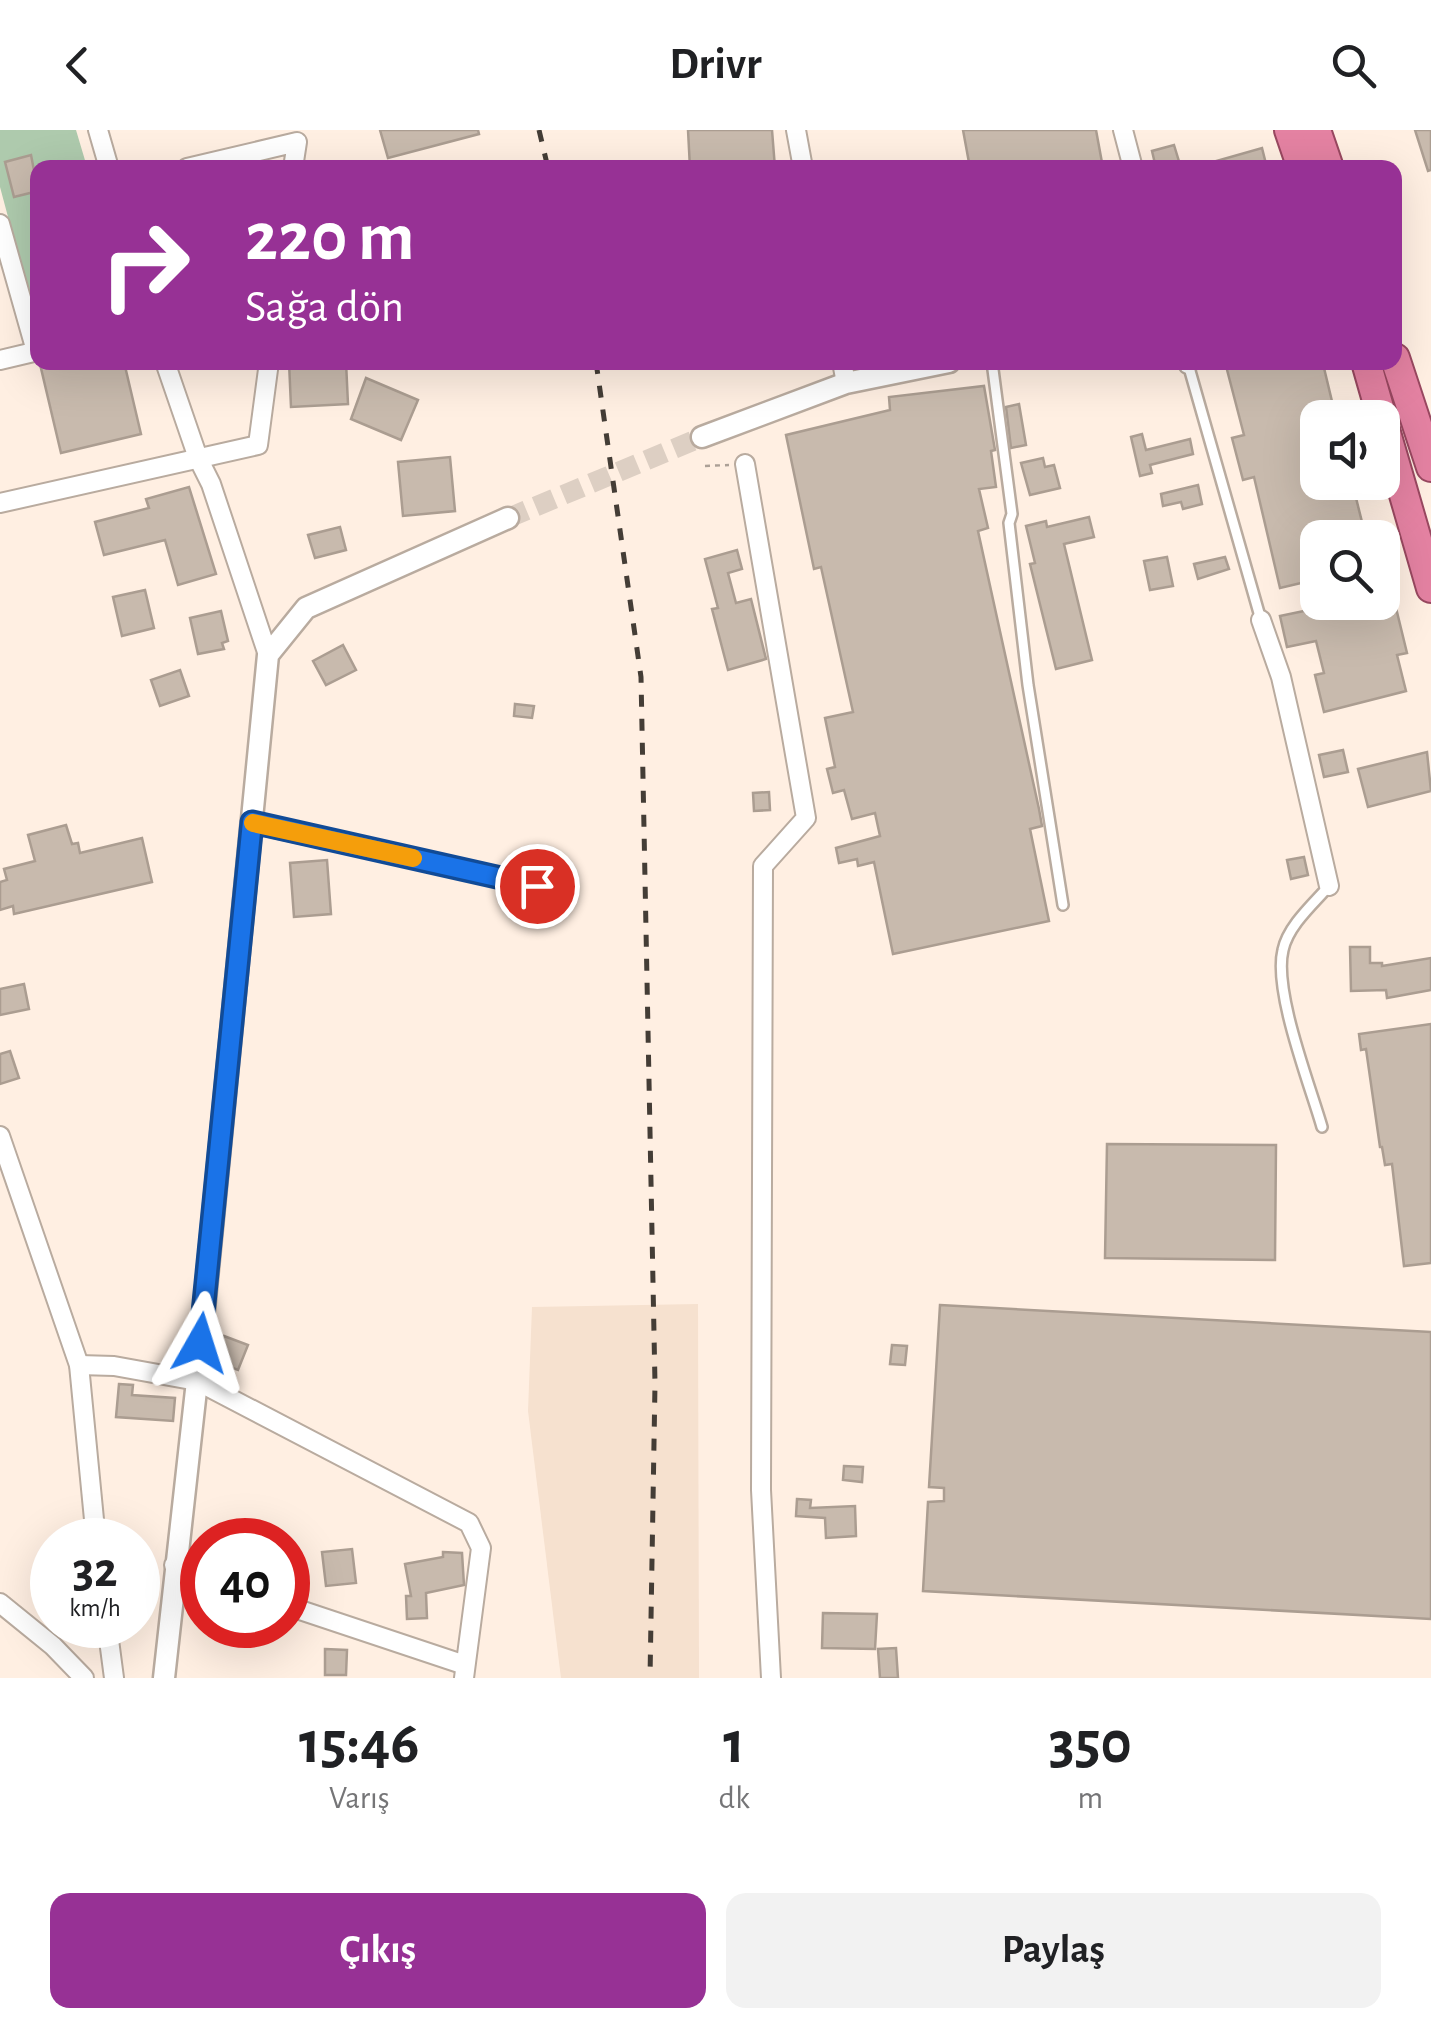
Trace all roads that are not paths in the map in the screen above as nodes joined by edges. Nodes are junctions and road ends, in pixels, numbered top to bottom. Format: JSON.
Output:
{"nodes":[{"id":1,"x":98,"y":130,"type":"edge"},
{"id":2,"x":796,"y":130,"type":"edge"},
{"id":3,"x":1123,"y":130,"type":"edge"},
{"id":4,"x":1289,"y":130,"type":"edge"},
{"id":5,"x":1316,"y":130,"type":"edge"},
{"id":6,"x":107,"y":160,"type":"edge"},
{"id":7,"x":220,"y":160,"type":"edge"},
{"id":8,"x":295,"y":160,"type":"edge"},
{"id":9,"x":802,"y":160,"type":"edge"},
{"id":10,"x":1132,"y":160,"type":"edge"},
{"id":11,"x":1299,"y":160,"type":"edge"},
{"id":12,"x":1326,"y":160,"type":"edge"},
{"id":13,"x":0,"y":224,"type":"edge"},
{"id":14,"x":30,"y":327,"type":"edge"},
{"id":15,"x":30,"y":353,"type":"edge"},
{"id":16,"x":0,"y":360,"type":"edge"},
{"id":17,"x":168,"y":370,"type":"edge"},
{"id":18,"x":268,"y":370,"type":"edge"},
{"id":19,"x":873,"y":370,"type":"edge"},
{"id":20,"x":993,"y":370,"type":"edge"},
{"id":21,"x":1189,"y":370,"type":"edge"},
{"id":22,"x":1368,"y":370,"type":"edge"},
{"id":23,"x":1399,"y":370,"type":"edge"},
{"id":24,"x":844,"y":373,"type":"edge"},
{"id":25,"x":1377,"y":400,"type":"edge"},
{"id":26,"x":702,"y":438,"type":"tunnel mouth"},
{"id":27,"x":198,"y":458,"type":"junction"},
{"id":28,"x":745,"y":464,"type":"road end"},
{"id":29,"x":1431,"y":468,"type":"edge"},
{"id":30,"x":1400,"y":480,"type":"edge"},
{"id":31,"x":0,"y":504,"type":"edge"},
{"id":32,"x":508,"y":518,"type":"tunnel mouth"},
{"id":33,"x":1431,"y":588,"type":"edge"},
{"id":34,"x":1261,"y":620,"type":"joint"},
{"id":35,"x":268,"y":655,"type":"junction"},
{"id":36,"x":252,"y":822,"type":"junction"},
{"id":37,"x":537,"y":886,"type":"dead end"},
{"id":38,"x":1329,"y":886,"type":"joint"},
{"id":39,"x":1063,"y":905,"type":"dead end"},
{"id":40,"x":1322,"y":1127,"type":"dead end"},
{"id":41,"x":0,"y":1136,"type":"edge"},
{"id":42,"x":79,"y":1365,"type":"junction"},
{"id":43,"x":197,"y":1380,"type":"junction"},
{"id":44,"x":94,"y":1518,"type":"edge"},
{"id":45,"x":174,"y":1565,"type":"junction"},
{"id":46,"x":180,"y":1567,"type":"edge"},
{"id":47,"x":0,"y":1604,"type":"edge"},
{"id":48,"x":310,"y":1614,"type":"edge"},
{"id":49,"x":109,"y":1648,"type":"edge"},
{"id":50,"x":464,"y":1671,"type":"edge"},
{"id":51,"x":84,"y":1678,"type":"edge"},
{"id":52,"x":114,"y":1678,"type":"edge"},
{"id":53,"x":164,"y":1678,"type":"edge"},
{"id":54,"x":771,"y":1678,"type":"edge"}],
"edges":[{"from":1,"to":6,"type":"street"},
{"from":2,"to":9,"type":"street"},
{"from":3,"to":10,"type":"street"},
{"from":4,"to":11,"type":"highway"},
{"from":5,"to":12,"type":"highway"},
{"from":7,"to":8,"type":"street"},
{"from":13,"to":14,"type":"street"},
{"from":15,"to":16,"type":"street"},
{"from":17,"to":27,"type":"street"},
{"from":18,"to":27,"type":"street"},
{"from":19,"to":24,"type":"street"},
{"from":20,"to":39,"type":"lane"},
{"from":21,"to":34,"type":"lane"},
{"from":22,"to":25,"type":"highway"},
{"from":23,"to":29,"type":"highway"},
{"from":24,"to":26,"type":"street"},
{"from":27,"to":31,"type":"street"},
{"from":27,"to":35,"type":"street"},
{"from":28,"to":54,"type":"street"},
{"from":30,"to":33,"type":"highway"},
{"from":32,"to":35,"type":"street"},
{"from":34,"to":38,"type":"street"},
{"from":35,"to":36,"type":"street"},
{"from":36,"to":37,"type":"street"},
{"from":36,"to":43,"type":"street"},
{"from":38,"to":40,"type":"lane"},
{"from":41,"to":42,"type":"street"},
{"from":42,"to":43,"type":"street"},
{"from":42,"to":44,"type":"street"},
{"from":43,"to":45,"type":"street"},
{"from":43,"to":50,"type":"street"},
{"from":45,"to":46,"type":"street"},
{"from":45,"to":53,"type":"street"},
{"from":47,"to":51,"type":"street"},
{"from":48,"to":50,"type":"street"},
{"from":49,"to":52,"type":"street"}]}
